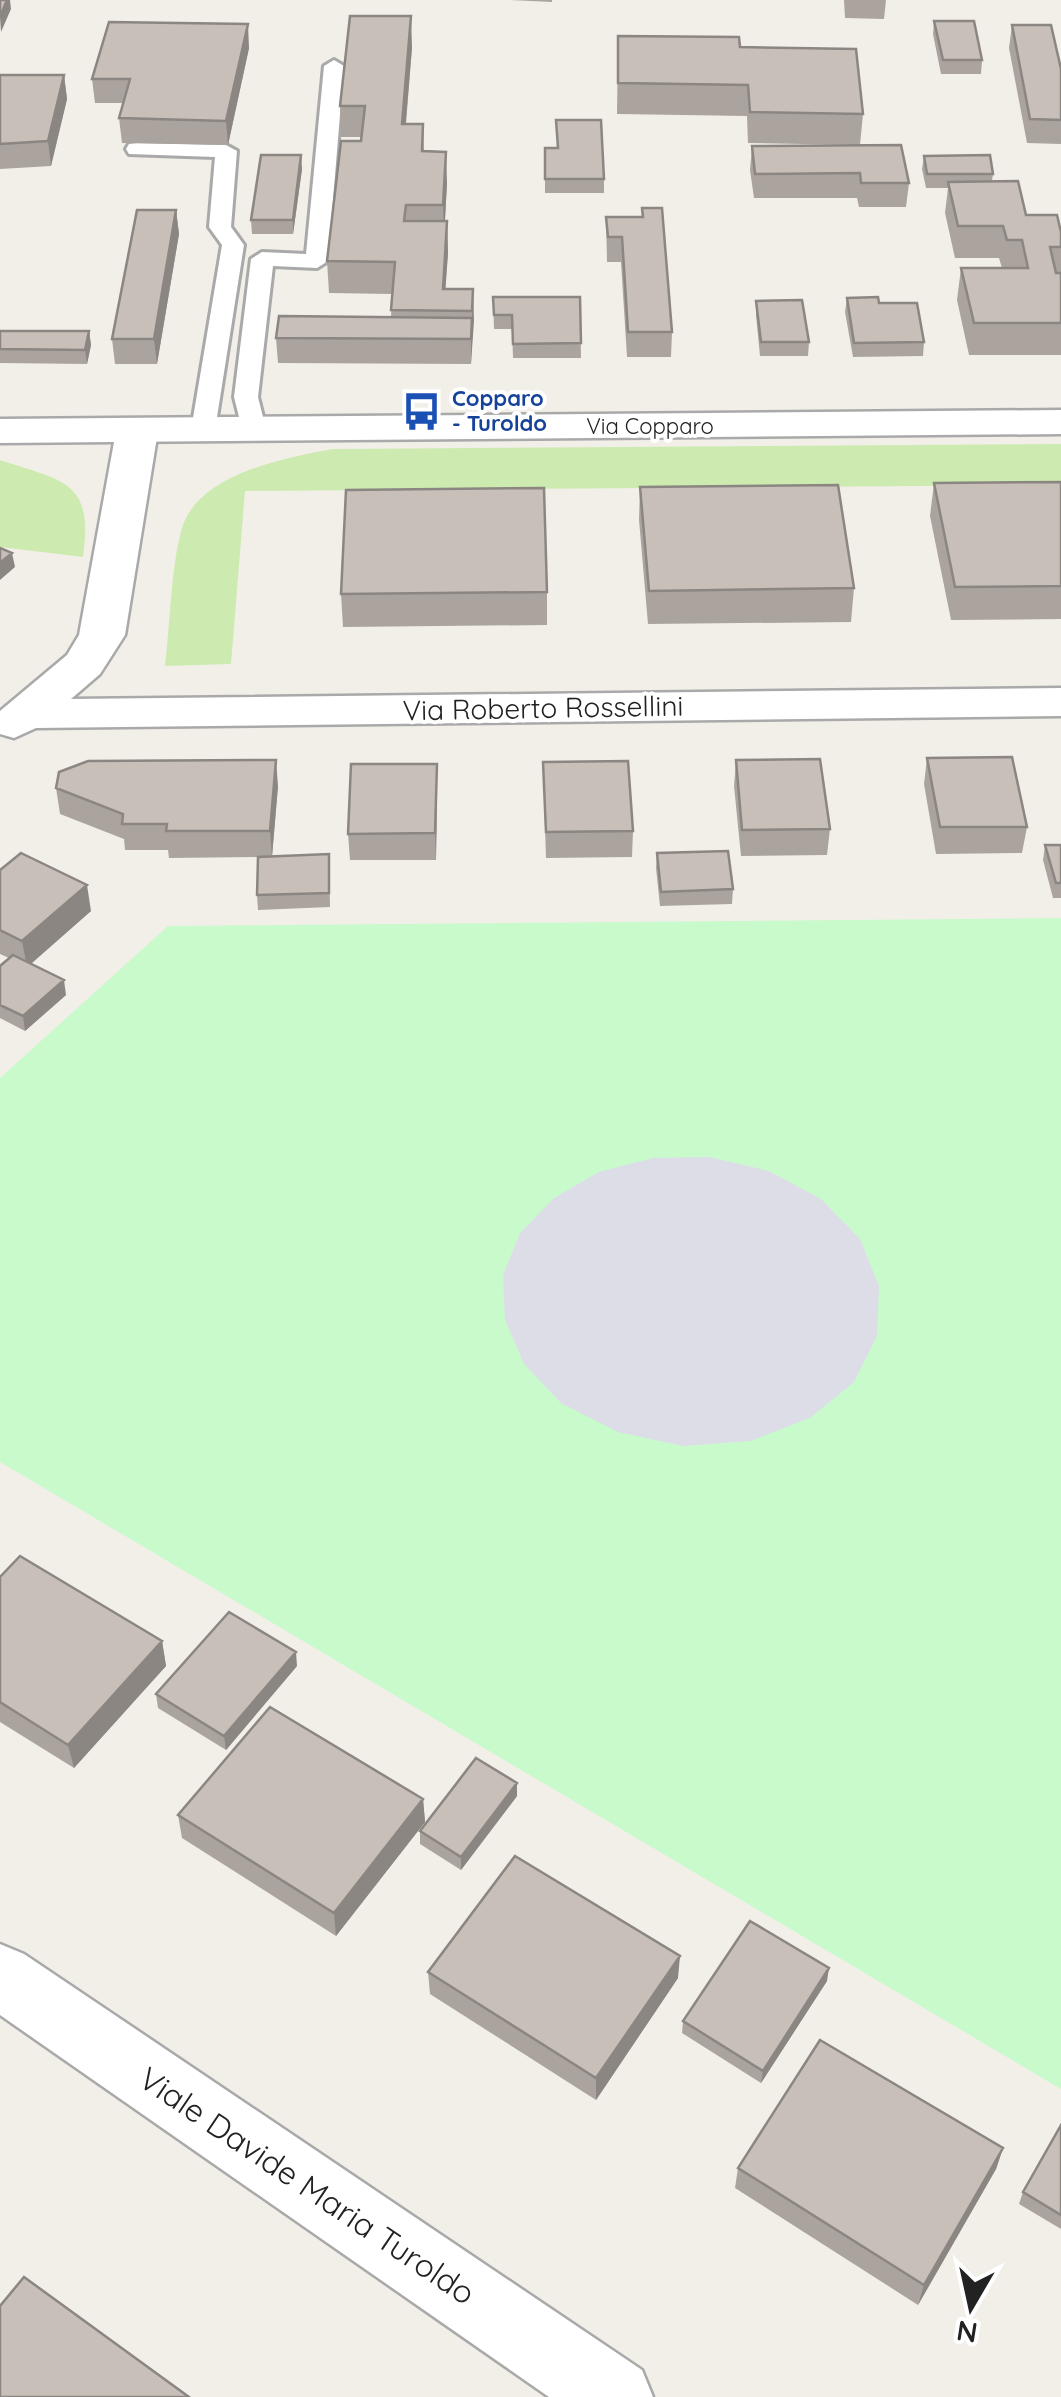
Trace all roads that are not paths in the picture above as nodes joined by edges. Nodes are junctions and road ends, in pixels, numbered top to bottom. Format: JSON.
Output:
{"nodes":[{"id":1,"x":334,"y":66,"type":"dead end"},
{"id":2,"x":137,"y":149,"type":"edge"},
{"id":3,"x":1061,"y":422,"type":"edge"},
{"id":4,"x":254,"y":429,"type":"junction"},
{"id":5,"x":137,"y":430,"type":"junction"},
{"id":6,"x":203,"y":430,"type":"junction"},
{"id":7,"x":0,"y":432,"type":"edge"},
{"id":8,"x":1061,"y":702,"type":"edge"},
{"id":9,"x":12,"y":724,"type":"edge"},
{"id":10,"x":0,"y":1976,"type":"edge"},
{"id":11,"x":614,"y":2397,"type":"edge"}],
"edges":[{"from":1,"to":4,"type":"lane"},
{"from":2,"to":6,"type":"lane"},
{"from":3,"to":4,"type":"street","name":"Via Copparo"},
{"from":4,"to":6,"type":"street","name":"Via Copparo"},
{"from":5,"to":6,"type":"street","name":"Via Copparo"},
{"from":5,"to":7,"type":"street","name":"Via Copparo"},
{"from":5,"to":9,"type":"street"},
{"from":8,"to":9,"type":"street","name":"Via Roberto Rossellini"},
{"from":10,"to":11,"type":"street","name":"Viale Davide Maria Turoldo"}]}
